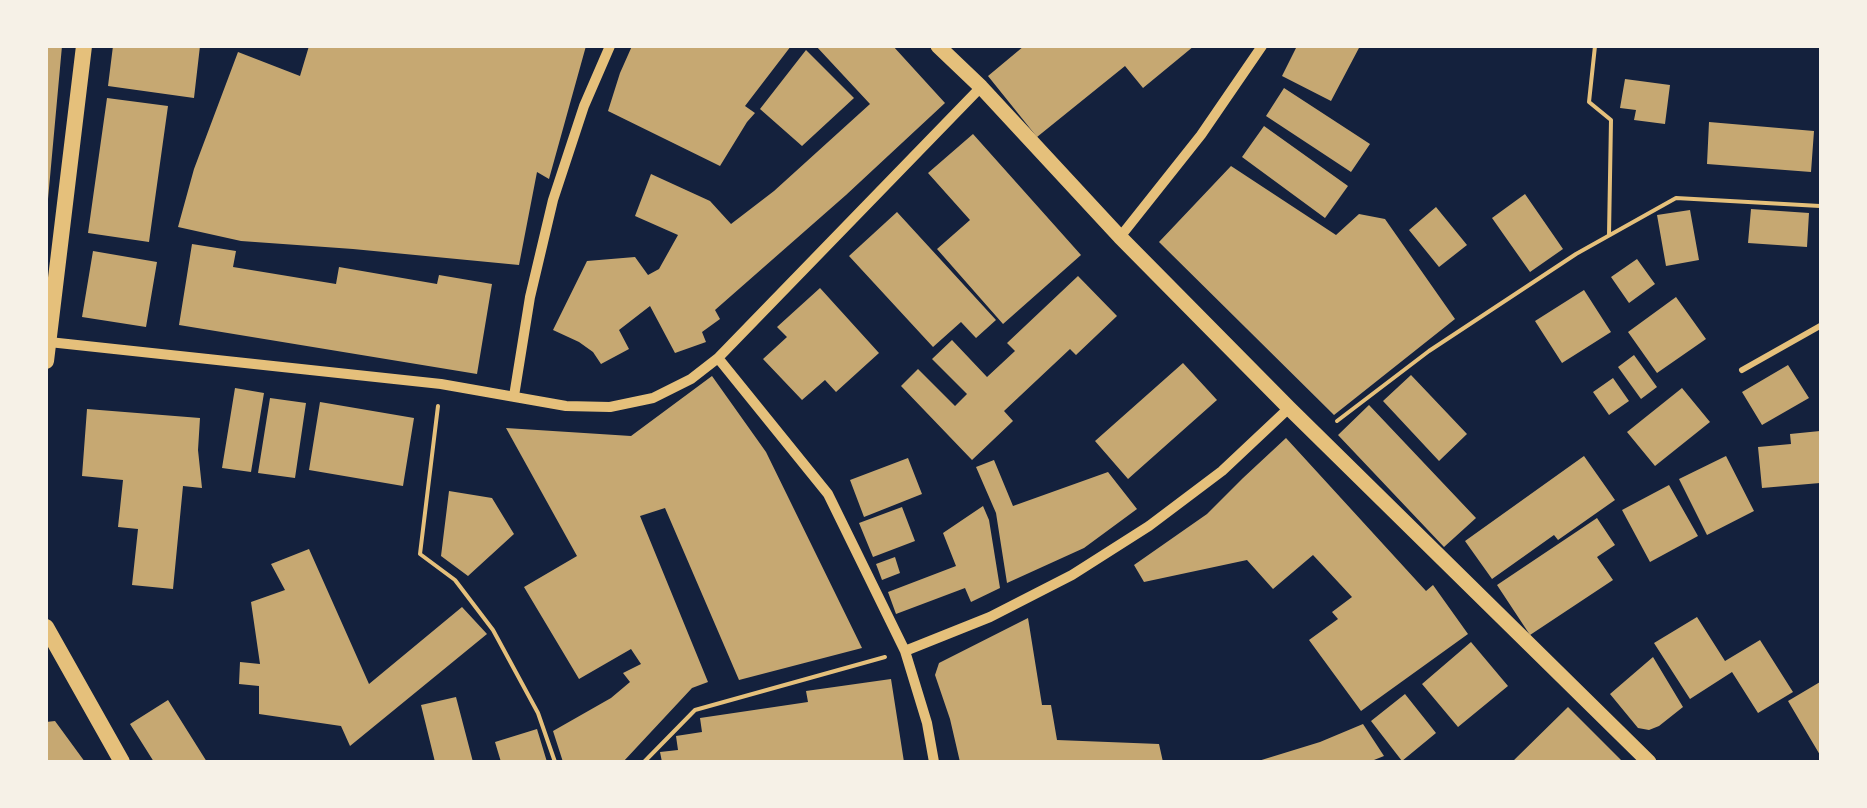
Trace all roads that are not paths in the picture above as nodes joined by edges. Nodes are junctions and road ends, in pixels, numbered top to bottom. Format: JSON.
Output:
{"nodes":[{"id":1,"x":84,"y":46,"type":"edge"},
{"id":2,"x":610,"y":46,"type":"edge"},
{"id":3,"x":938,"y":46,"type":"edge"},
{"id":4,"x":1262,"y":46,"type":"edge"},
{"id":5,"x":981,"y":87,"type":"junction"},
{"id":6,"x":1120,"y":237,"type":"junction"},
{"id":7,"x":1821,"y":326,"type":"edge"},
{"id":8,"x":49,"y":342,"type":"junction"},
{"id":9,"x":718,"y":358,"type":"junction"},
{"id":10,"x":46,"y":361,"type":"edge"},
{"id":11,"x":1742,"y":370,"type":"dead end"},
{"id":12,"x":514,"y":396,"type":"junction"},
{"id":13,"x":1289,"y":408,"type":"junction"},
{"id":14,"x":46,"y":627,"type":"edge"},
{"id":15,"x":905,"y":651,"type":"junction"},
{"id":16,"x":122,"y":762,"type":"edge"},
{"id":17,"x":934,"y":762,"type":"edge"},
{"id":18,"x":1649,"y":762,"type":"edge"}],
"edges":[{"from":1,"to":8,"type":"highway"},
{"from":2,"to":12,"type":"street"},
{"from":3,"to":5,"type":"main road"},
{"from":4,"to":6,"type":"street"},
{"from":5,"to":6,"type":"main road"},
{"from":5,"to":9,"type":"street"},
{"from":6,"to":13,"type":"main road"},
{"from":7,"to":11,"type":"street"},
{"from":8,"to":10,"type":"highway"},
{"from":8,"to":12,"type":"street"},
{"from":9,"to":12,"type":"street"},
{"from":9,"to":15,"type":"street"},
{"from":13,"to":15,"type":"street"},
{"from":13,"to":18,"type":"main road"},
{"from":14,"to":16,"type":"highway"},
{"from":15,"to":17,"type":"street"}]}
